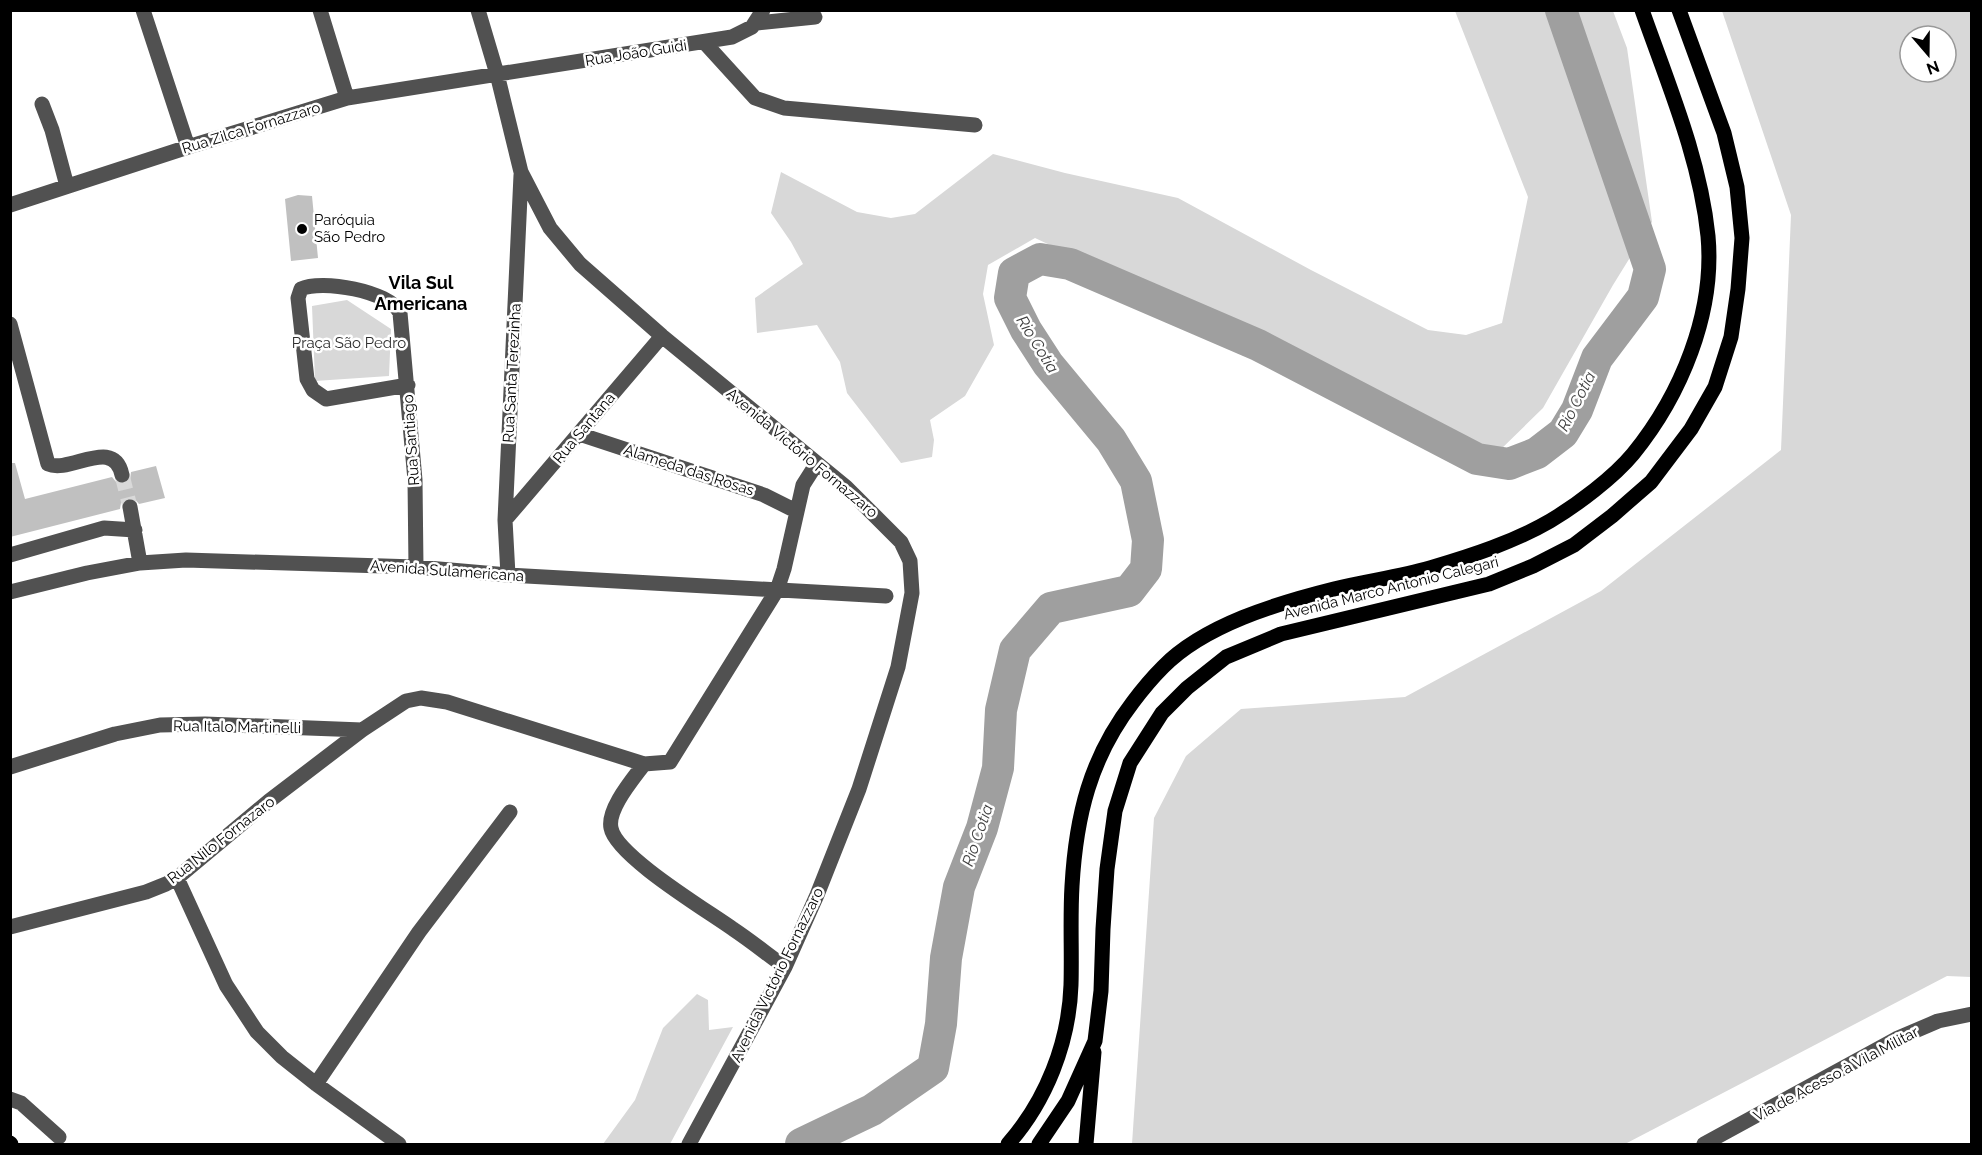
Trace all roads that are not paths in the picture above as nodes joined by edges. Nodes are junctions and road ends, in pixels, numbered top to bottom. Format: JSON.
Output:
{"nodes":[{"id":1,"x":143,"y":10,"type":"edge"},
{"id":2,"x":320,"y":10,"type":"edge"},
{"id":3,"x":478,"y":10,"type":"edge"},
{"id":4,"x":1642,"y":10,"type":"edge"},
{"id":5,"x":1679,"y":10,"type":"edge"},
{"id":6,"x":815,"y":16,"type":"dead end"},
{"id":7,"x":760,"y":17,"type":"edge"},
{"id":8,"x":704,"y":42,"type":"junction"},
{"id":9,"x":497,"y":74,"type":"junction"},
{"id":10,"x":347,"y":98,"type":"junction"},
{"id":11,"x":42,"y":104,"type":"dead end"},
{"id":12,"x":975,"y":124,"type":"dead end"},
{"id":13,"x":188,"y":147,"type":"junction"},
{"id":14,"x":521,"y":172,"type":"junction"},
{"id":15,"x":67,"y":186,"type":"junction"},
{"id":16,"x":12,"y":200,"type":"edge"},
{"id":17,"x":10,"y":324,"type":"edge"},
{"id":18,"x":662,"y":336,"type":"junction"},
{"id":19,"x":408,"y":385,"type":"junction"},
{"id":20,"x":579,"y":434,"type":"junction"},
{"id":21,"x":817,"y":463,"type":"junction"},
{"id":22,"x":122,"y":474,"type":"tunnel mouth"},
{"id":23,"x":130,"y":507,"type":"tunnel mouth"},
{"id":24,"x":796,"y":511,"type":"junction"},
{"id":25,"x":505,"y":520,"type":"junction"},
{"id":26,"x":135,"y":530,"type":"junction"},
{"id":27,"x":10,"y":555,"type":"edge"},
{"id":28,"x":140,"y":563,"type":"junction"},
{"id":29,"x":416,"y":567,"type":"junction"},
{"id":30,"x":508,"y":575,"type":"junction"},
{"id":31,"x":777,"y":590,"type":"junction"},
{"id":32,"x":10,"y":592,"type":"edge"},
{"id":33,"x":886,"y":596,"type":"dead end"},
{"id":34,"x":362,"y":730,"type":"junction"},
{"id":35,"x":644,"y":764,"type":"junction"},
{"id":36,"x":10,"y":767,"type":"edge"},
{"id":37,"x":510,"y":812,"type":"dead end"},
{"id":38,"x":177,"y":878,"type":"junction"},
{"id":39,"x":10,"y":927,"type":"edge"},
{"id":40,"x":785,"y":967,"type":"junction"},
{"id":41,"x":1971,"y":1014,"type":"edge"},
{"id":42,"x":1095,"y":1041,"type":"junction"},
{"id":43,"x":316,"y":1084,"type":"junction"},
{"id":44,"x":10,"y":1099,"type":"edge"},
{"id":45,"x":1024,"y":1125,"type":"junction"},
{"id":46,"x":58,"y":1137,"type":"dead end"},
{"id":47,"x":399,"y":1144,"type":"edge"},
{"id":48,"x":689,"y":1144,"type":"edge"},
{"id":49,"x":1000,"y":1144,"type":"edge"},
{"id":50,"x":1008,"y":1144,"type":"edge"},
{"id":51,"x":1039,"y":1144,"type":"edge"},
{"id":52,"x":1086,"y":1144,"type":"edge"},
{"id":53,"x":1704,"y":1144,"type":"edge"}],
"edges":[{"from":1,"to":13,"type":"street"},
{"from":2,"to":10,"type":"street"},
{"from":3,"to":9,"type":"street","name":"Avenida Victório Fornazzaro"},
{"from":4,"to":45,"type":"main road","name":"Avenida Marco Antonio Calegari"},
{"from":5,"to":42,"type":"main road","name":"Avenida Marco Antonio Calegari"},
{"from":6,"to":7,"type":"street"},
{"from":7,"to":8,"type":"street","name":"Rua João Guidi"},
{"from":8,"to":9,"type":"street","name":"Rua João Guidi"},
{"from":8,"to":12,"type":"street"},
{"from":9,"to":10,"type":"street","name":"Rua Zilca Fornazzaro"},
{"from":9,"to":14,"type":"street","name":"Avenida Victório Fornazzaro"},
{"from":10,"to":13,"type":"street","name":"Rua Zilca Fornazzaro"},
{"from":11,"to":15,"type":"street"},
{"from":13,"to":15,"type":"street","name":"Rua Zilca Fornazzaro"},
{"from":14,"to":18,"type":"street","name":"Avenida Victório Fornazzaro"},
{"from":14,"to":25,"type":"street","name":"Rua Santa Terezinha"},
{"from":15,"to":16,"type":"street","name":"Rua Zilca Fornazzaro"},
{"from":17,"to":22,"type":"street"},
{"from":18,"to":20,"type":"street","name":"Rua Santana"},
{"from":18,"to":21,"type":"street","name":"Avenida Victório Fornazzaro"},
{"from":19,"to":19,"type":"street","name":"Rua Santiago"},
{"from":19,"to":29,"type":"street","name":"Rua Santiago"},
{"from":20,"to":24,"type":"street","name":"Alameda das Rosas"},
{"from":20,"to":25,"type":"street","name":"Rua Santana"},
{"from":21,"to":24,"type":"street"},
{"from":21,"to":40,"type":"street","name":"Avenida Victório Fornazzaro"},
{"from":23,"to":26,"type":"street"},
{"from":24,"to":31,"type":"street"},
{"from":25,"to":30,"type":"street","name":"Rua Santa Terezinha"},
{"from":26,"to":27,"type":"street"},
{"from":26,"to":28,"type":"street"},
{"from":28,"to":29,"type":"street","name":"Avenida Sulamericana"},
{"from":28,"to":32,"type":"street","name":"Avenida Sulamericana"},
{"from":29,"to":30,"type":"street","name":"Avenida Sulamericana"},
{"from":30,"to":31,"type":"street","name":"Avenida Sulamericana"},
{"from":31,"to":33,"type":"street","name":"Avenida Sulamericana"},
{"from":31,"to":35,"type":"street"},
{"from":34,"to":35,"type":"street","name":"Rua Nilo Fornazaro"},
{"from":34,"to":36,"type":"street","name":"Rua Italo Martinelli"},
{"from":34,"to":38,"type":"street","name":"Rua Nilo Fornazaro"},
{"from":35,"to":40,"type":"street"},
{"from":37,"to":43,"type":"street"},
{"from":38,"to":39,"type":"street","name":"Rua Nilo Fornazaro"},
{"from":38,"to":43,"type":"street"},
{"from":40,"to":48,"type":"street","name":"Avenida Victório Fornazzaro"},
{"from":41,"to":53,"type":"street","name":"Via de Acesso à Vila Militar"},
{"from":42,"to":51,"type":"main road","name":"Avenida Marco Antonio Calegari"},
{"from":42,"to":52,"type":"main road"},
{"from":43,"to":47,"type":"street"},
{"from":44,"to":46,"type":"street"},
{"from":45,"to":49,"type":"main road"},
{"from":45,"to":50,"type":"main road","name":"Avenida Marco Antonio Calegari"}]}
